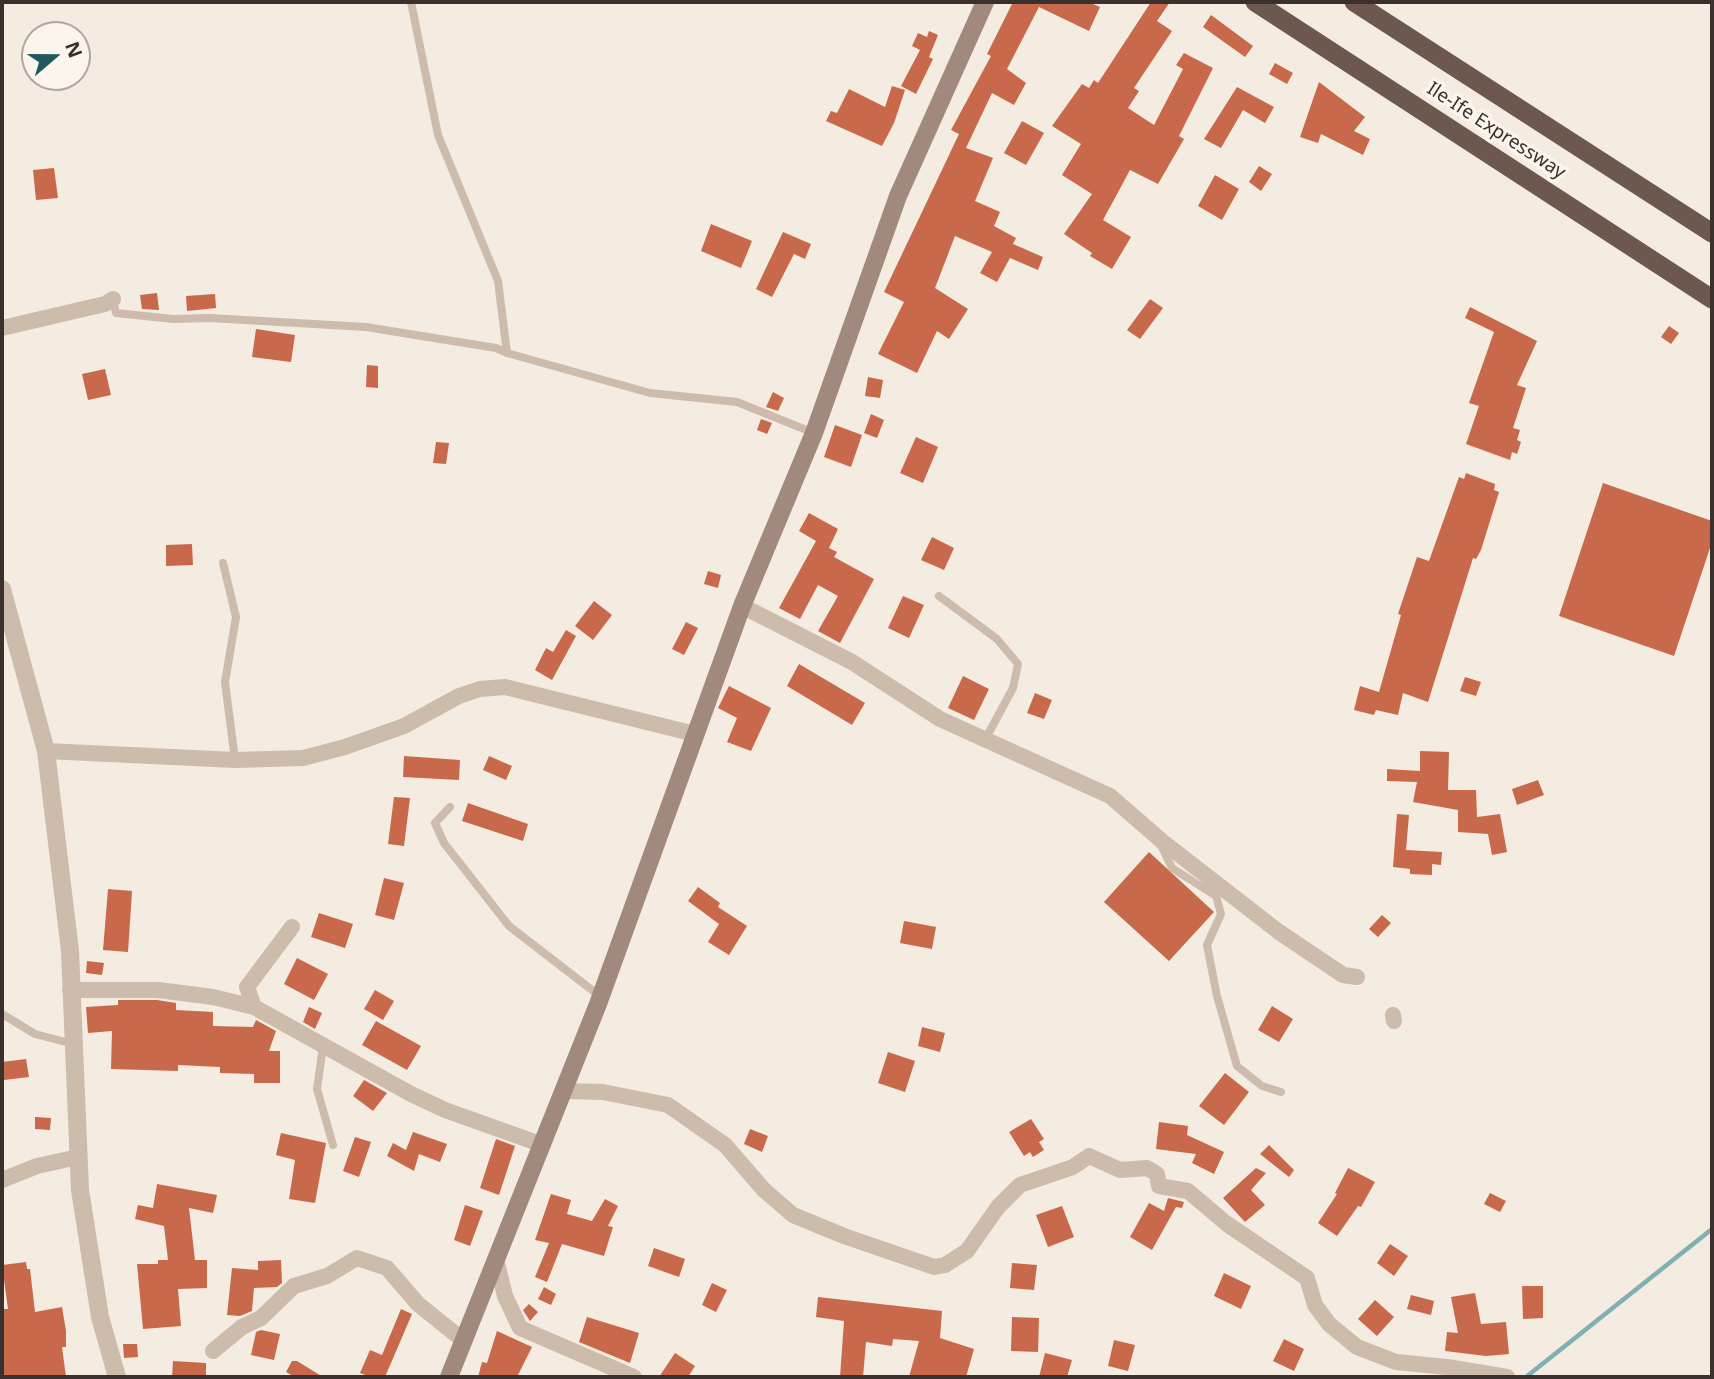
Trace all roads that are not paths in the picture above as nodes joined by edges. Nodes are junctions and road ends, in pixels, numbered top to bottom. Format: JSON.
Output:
{"nodes":[{"id":1,"x":411,"y":2,"type":"edge"},
{"id":2,"x":985,"y":2,"type":"edge"},
{"id":3,"x":1255,"y":2,"type":"edge"},
{"id":4,"x":1353,"y":2,"type":"edge"},
{"id":5,"x":1712,"y":233,"type":"edge"},
{"id":6,"x":113,"y":299,"type":"joint"},
{"id":7,"x":1712,"y":299,"type":"edge"},
{"id":8,"x":2,"y":328,"type":"edge"},
{"id":9,"x":507,"y":353,"type":"junction"},
{"id":10,"x":814,"y":433,"type":"junction"},
{"id":11,"x":223,"y":563,"type":"dead end"},
{"id":12,"x":2,"y":589,"type":"edge"},
{"id":13,"x":939,"y":596,"type":"dead end"},
{"id":14,"x":742,"y":606,"type":"junction"},
{"id":15,"x":695,"y":734,"type":"junction"},
{"id":16,"x":986,"y":738,"type":"junction"},
{"id":17,"x":46,"y":751,"type":"junction"},
{"id":18,"x":235,"y":760,"type":"junction"},
{"id":19,"x":450,"y":807,"type":"dead end"},
{"id":20,"x":1157,"y":836,"type":"junction"},
{"id":21,"x":292,"y":927,"type":"dead end"},
{"id":22,"x":1357,"y":977,"type":"dead end"},
{"id":23,"x":70,"y":989,"type":"junction"},
{"id":24,"x":601,"y":997,"type":"junction"},
{"id":25,"x":254,"y":1007,"type":"junction"},
{"id":26,"x":2,"y":1014,"type":"edge"},
{"id":27,"x":73,"y":1044,"type":"junction"},
{"id":28,"x":323,"y":1046,"type":"junction"},
{"id":29,"x":564,"y":1091,"type":"junction"},
{"id":30,"x":1281,"y":1092,"type":"dead end"},
{"id":31,"x":332,"y":1145,"type":"dead end"},
{"id":32,"x":542,"y":1145,"type":"junction"},
{"id":33,"x":78,"y":1157,"type":"junction"},
{"id":34,"x":2,"y":1180,"type":"edge"},
{"id":35,"x":497,"y":1263,"type":"junction"},
{"id":36,"x":464,"y":1341,"type":"junction"},
{"id":37,"x":213,"y":1351,"type":"dead end"},
{"id":38,"x":117,"y":1377,"type":"edge"},
{"id":39,"x":449,"y":1377,"type":"edge"},
{"id":40,"x":634,"y":1377,"type":"edge"},
{"id":41,"x":1507,"y":1377,"type":"edge"}],
"edges":[{"from":1,"to":9,"type":"lane"},
{"from":2,"to":10,"type":"main road"},
{"from":3,"to":7,"type":"highway","name":"Ile-Ife Expressway"},
{"from":4,"to":5,"type":"highway","name":"Ile-Ife Expressway"},
{"from":6,"to":8,"type":"street"},
{"from":6,"to":9,"type":"lane"},
{"from":9,"to":10,"type":"lane"},
{"from":10,"to":14,"type":"main road"},
{"from":11,"to":18,"type":"lane"},
{"from":12,"to":17,"type":"street"},
{"from":13,"to":16,"type":"lane"},
{"from":14,"to":15,"type":"main road"},
{"from":14,"to":16,"type":"street"},
{"from":15,"to":18,"type":"street"},
{"from":15,"to":24,"type":"main road"},
{"from":16,"to":20,"type":"street"},
{"from":17,"to":18,"type":"street"},
{"from":17,"to":23,"type":"street"},
{"from":19,"to":24,"type":"lane"},
{"from":20,"to":22,"type":"street"},
{"from":20,"to":30,"type":"lane"},
{"from":21,"to":25,"type":"street"},
{"from":23,"to":25,"type":"street"},
{"from":23,"to":27,"type":"street"},
{"from":24,"to":29,"type":"main road"},
{"from":25,"to":28,"type":"street"},
{"from":26,"to":27,"type":"lane"},
{"from":27,"to":33,"type":"street"},
{"from":28,"to":31,"type":"lane"},
{"from":28,"to":32,"type":"street"},
{"from":29,"to":32,"type":"main road"},
{"from":29,"to":41,"type":"street"},
{"from":32,"to":35,"type":"main road"},
{"from":33,"to":34,"type":"street"},
{"from":33,"to":38,"type":"street"},
{"from":35,"to":36,"type":"main road"},
{"from":35,"to":40,"type":"street"},
{"from":36,"to":37,"type":"street"},
{"from":36,"to":39,"type":"main road"}]}
